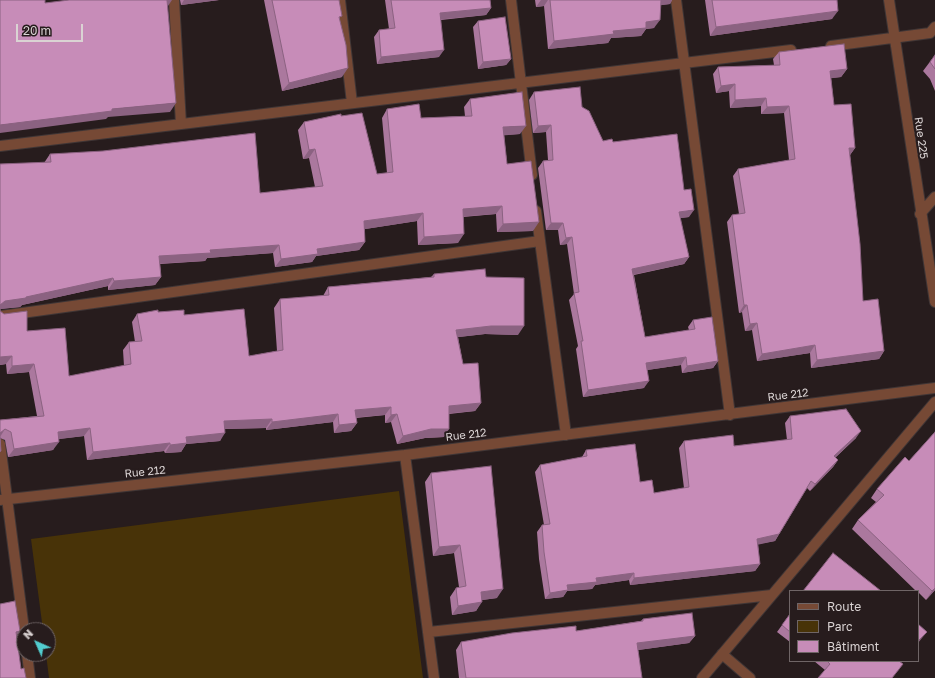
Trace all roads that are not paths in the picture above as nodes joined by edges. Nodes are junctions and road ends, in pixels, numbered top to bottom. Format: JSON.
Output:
{"nodes":[{"id":1,"x":174,"y":0,"type":"edge"},
{"id":2,"x":340,"y":0,"type":"edge"},
{"id":3,"x":511,"y":0,"type":"edge"},
{"id":4,"x":676,"y":0,"type":"edge"},
{"id":5,"x":889,"y":0,"type":"edge"},
{"id":6,"x":935,"y":27,"type":"edge"},
{"id":7,"x":894,"y":38,"type":"junction"},
{"id":8,"x":824,"y":46,"type":"edge"},
{"id":9,"x":801,"y":49,"type":"edge"},
{"id":10,"x":685,"y":63,"type":"junction"},
{"id":11,"x":520,"y":83,"type":"junction"},
{"id":12,"x":352,"y":103,"type":"junction"},
{"id":13,"x":181,"y":124,"type":"junction"},
{"id":14,"x":0,"y":146,"type":"edge"},
{"id":15,"x":533,"y":186,"type":"edge"},
{"id":16,"x":935,"y":197,"type":"edge"},
{"id":17,"x":535,"y":202,"type":"edge"},
{"id":18,"x":920,"y":214,"type":"junction"},
{"id":19,"x":540,"y":241,"type":"junction"},
{"id":20,"x":935,"y":302,"type":"edge"},
{"id":21,"x":0,"y":316,"type":"edge"},
{"id":22,"x":935,"y":388,"type":"edge"},
{"id":23,"x":935,"y":402,"type":"edge"},
{"id":24,"x":730,"y":415,"type":"junction"},
{"id":25,"x":566,"y":435,"type":"junction"},
{"id":26,"x":0,"y":444,"type":"edge"},
{"id":27,"x":405,"y":455,"type":"junction"},
{"id":28,"x":4,"y":499,"type":"edge"},
{"id":29,"x":772,"y":595,"type":"junction"},
{"id":30,"x":23,"y":622,"type":"edge"},
{"id":31,"x":429,"y":632,"type":"junction"},
{"id":32,"x":722,"y":654,"type":"junction"},
{"id":33,"x":28,"y":662,"type":"edge"},
{"id":34,"x":30,"y":678,"type":"edge"},
{"id":35,"x":434,"y":678,"type":"edge"},
{"id":36,"x":702,"y":678,"type":"edge"},
{"id":37,"x":750,"y":678,"type":"edge"}],
"edges":[{"from":1,"to":13,"type":"street"},
{"from":2,"to":12,"type":"street"},
{"from":3,"to":11,"type":"street"},
{"from":4,"to":10,"type":"street"},
{"from":5,"to":7,"type":"street","name":"Rue 225"},
{"from":6,"to":7,"type":"street"},
{"from":7,"to":8,"type":"street"},
{"from":7,"to":18,"type":"street","name":"Rue 225"},
{"from":9,"to":10,"type":"street"},
{"from":10,"to":11,"type":"street"},
{"from":10,"to":24,"type":"street"},
{"from":11,"to":12,"type":"street"},
{"from":11,"to":15,"type":"street"},
{"from":12,"to":13,"type":"street"},
{"from":13,"to":14,"type":"street"},
{"from":16,"to":18,"type":"street"},
{"from":17,"to":19,"type":"street"},
{"from":18,"to":20,"type":"street","name":"Rue 225"},
{"from":19,"to":21,"type":"street"},
{"from":19,"to":25,"type":"street"},
{"from":22,"to":24,"type":"street","name":"Rue 212"},
{"from":23,"to":29,"type":"street"},
{"from":24,"to":25,"type":"street","name":"Rue 212"},
{"from":25,"to":27,"type":"street","name":"Rue 212"},
{"from":26,"to":28,"type":"street"},
{"from":27,"to":28,"type":"street","name":"Rue 212"},
{"from":27,"to":31,"type":"street"},
{"from":28,"to":30,"type":"street"},
{"from":29,"to":31,"type":"street"},
{"from":29,"to":32,"type":"street"},
{"from":31,"to":35,"type":"street"},
{"from":32,"to":36,"type":"street"},
{"from":32,"to":37,"type":"street"},
{"from":33,"to":34,"type":"street"}]}
